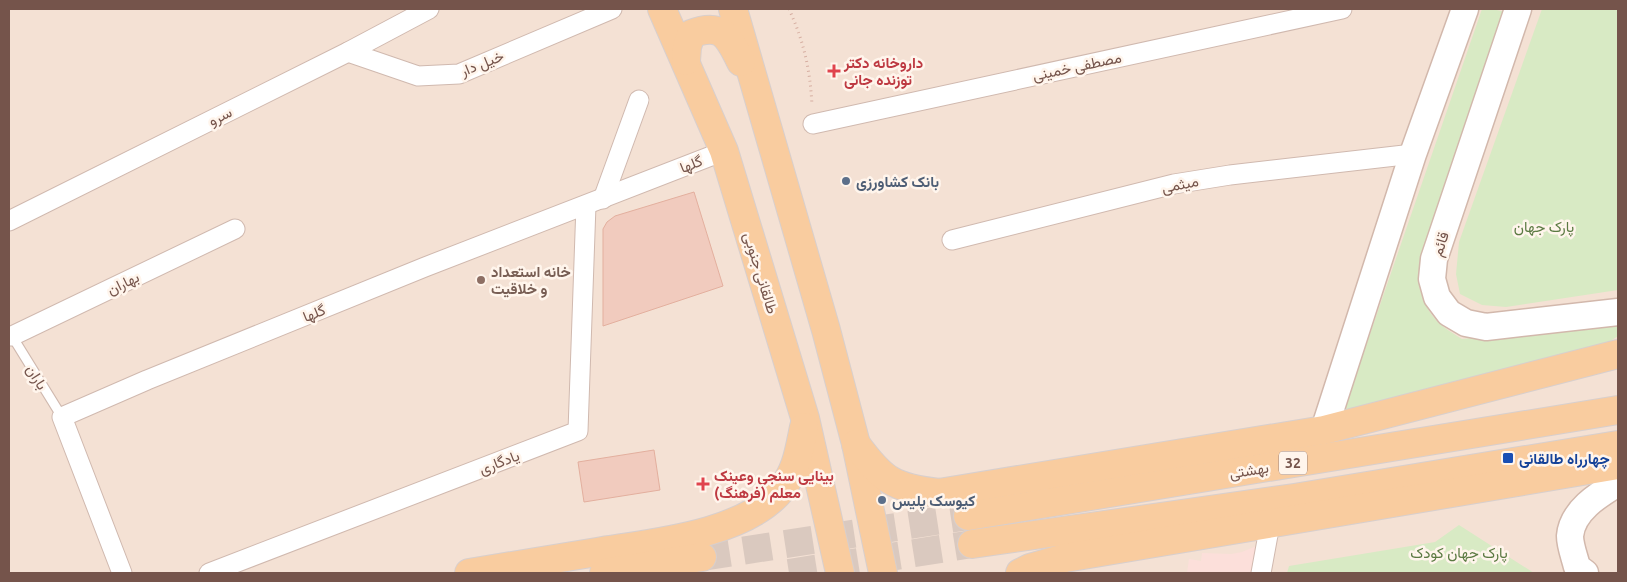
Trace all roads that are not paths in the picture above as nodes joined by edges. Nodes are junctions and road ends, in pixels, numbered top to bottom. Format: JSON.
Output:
{"nodes":[{"id":1,"x":430,"y":9,"type":"edge"},
{"id":2,"x":612,"y":9,"type":"edge"},
{"id":3,"x":662,"y":9,"type":"edge"},
{"id":4,"x":733,"y":9,"type":"edge"},
{"id":5,"x":1342,"y":9,"type":"edge"},
{"id":6,"x":1465,"y":9,"type":"edge"},
{"id":7,"x":1518,"y":9,"type":"edge"},
{"id":8,"x":348,"y":52,"type":"junction"},
{"id":9,"x":686,"y":61,"type":"junction"},
{"id":10,"x":639,"y":100,"type":"dead end"},
{"id":11,"x":762,"y":106,"type":"junction"},
{"id":12,"x":813,"y":124,"type":"road end"},
{"id":13,"x":724,"y":151,"type":"junction"},
{"id":14,"x":1413,"y":154,"type":"junction"},
{"id":15,"x":595,"y":202,"type":"junction"},
{"id":16,"x":9,"y":221,"type":"edge"},
{"id":17,"x":235,"y":229,"type":"dead end"},
{"id":18,"x":952,"y":240,"type":"dead end"},
{"id":19,"x":1618,"y":312,"type":"edge"},
{"id":20,"x":12,"y":336,"type":"joint"},
{"id":21,"x":1618,"y":354,"type":"edge"},
{"id":22,"x":1618,"y":410,"type":"edge"},
{"id":23,"x":62,"y":417,"type":"junction"},
{"id":24,"x":805,"y":418,"type":"junction"},
{"id":25,"x":1324,"y":430,"type":"junction"},
{"id":26,"x":856,"y":444,"type":"junction"},
{"id":27,"x":1618,"y":445,"type":"edge"},
{"id":28,"x":1618,"y":465,"type":"edge"},
{"id":29,"x":1618,"y":483,"type":"edge"},
{"id":30,"x":968,"y":516,"type":"tunnel mouth"},
{"id":31,"x":1270,"y":524,"type":"junction"},
{"id":32,"x":972,"y":544,"type":"tunnel mouth"},
{"id":33,"x":702,"y":557,"type":"tunnel mouth"},
{"id":34,"x":122,"y":573,"type":"edge"},
{"id":35,"x":209,"y":573,"type":"edge"},
{"id":36,"x":469,"y":573,"type":"edge"},
{"id":37,"x":604,"y":573,"type":"edge"},
{"id":38,"x":840,"y":573,"type":"edge"},
{"id":39,"x":883,"y":573,"type":"edge"},
{"id":40,"x":1020,"y":573,"type":"edge"},
{"id":41,"x":1261,"y":573,"type":"edge"},
{"id":42,"x":1585,"y":573,"type":"edge"}],
"edges":[{"from":1,"to":8,"type":"street","name":"سرو"},
{"from":2,"to":8,"type":"street","name":"خیل دار"},
{"from":3,"to":9,"type":"main road","name":"طالقانی جنوبی"},
{"from":4,"to":11,"type":"main road"},
{"from":5,"to":12,"type":"street","name":"مصطفی خمینی"},
{"from":6,"to":14,"type":"main road"},
{"from":7,"to":19,"type":"main road","name":"قائم"},
{"from":8,"to":16,"type":"street","name":"سرو"},
{"from":9,"to":11,"type":"main road"},
{"from":9,"to":13,"type":"main road","name":"طالقانی جنوبی"},
{"from":10,"to":15,"type":"street"},
{"from":11,"to":26,"type":"main road"},
{"from":13,"to":15,"type":"street","name":"گلها"},
{"from":13,"to":24,"type":"main road","name":"طالقانی جنوبی"},
{"from":14,"to":18,"type":"street","name":"میثمی"},
{"from":14,"to":25,"type":"main road"},
{"from":15,"to":23,"type":"street","name":"گلها"},
{"from":15,"to":35,"type":"street","name":"یادگاری"},
{"from":17,"to":20,"type":"street","name":"بهاران"},
{"from":20,"to":23,"type":"lane","name":"باران"},
{"from":21,"to":25,"type":"main road"},
{"from":22,"to":30,"type":"main road","name":"بهشتى","number":"32"},
{"from":23,"to":34,"type":"street"},
{"from":24,"to":36,"type":"main road"},
{"from":24,"to":38,"type":"main road","name":"طالقانی جنوبی"},
{"from":25,"to":26,"type":"main road"},
{"from":26,"to":39,"type":"main road"},
{"from":27,"to":32,"type":"main road","number":"32"},
{"from":28,"to":31,"type":"main road"},
{"from":29,"to":42,"type":"main road"},
{"from":31,"to":40,"type":"main road"},
{"from":31,"to":41,"type":"street"},
{"from":33,"to":37,"type":"main road"}]}
